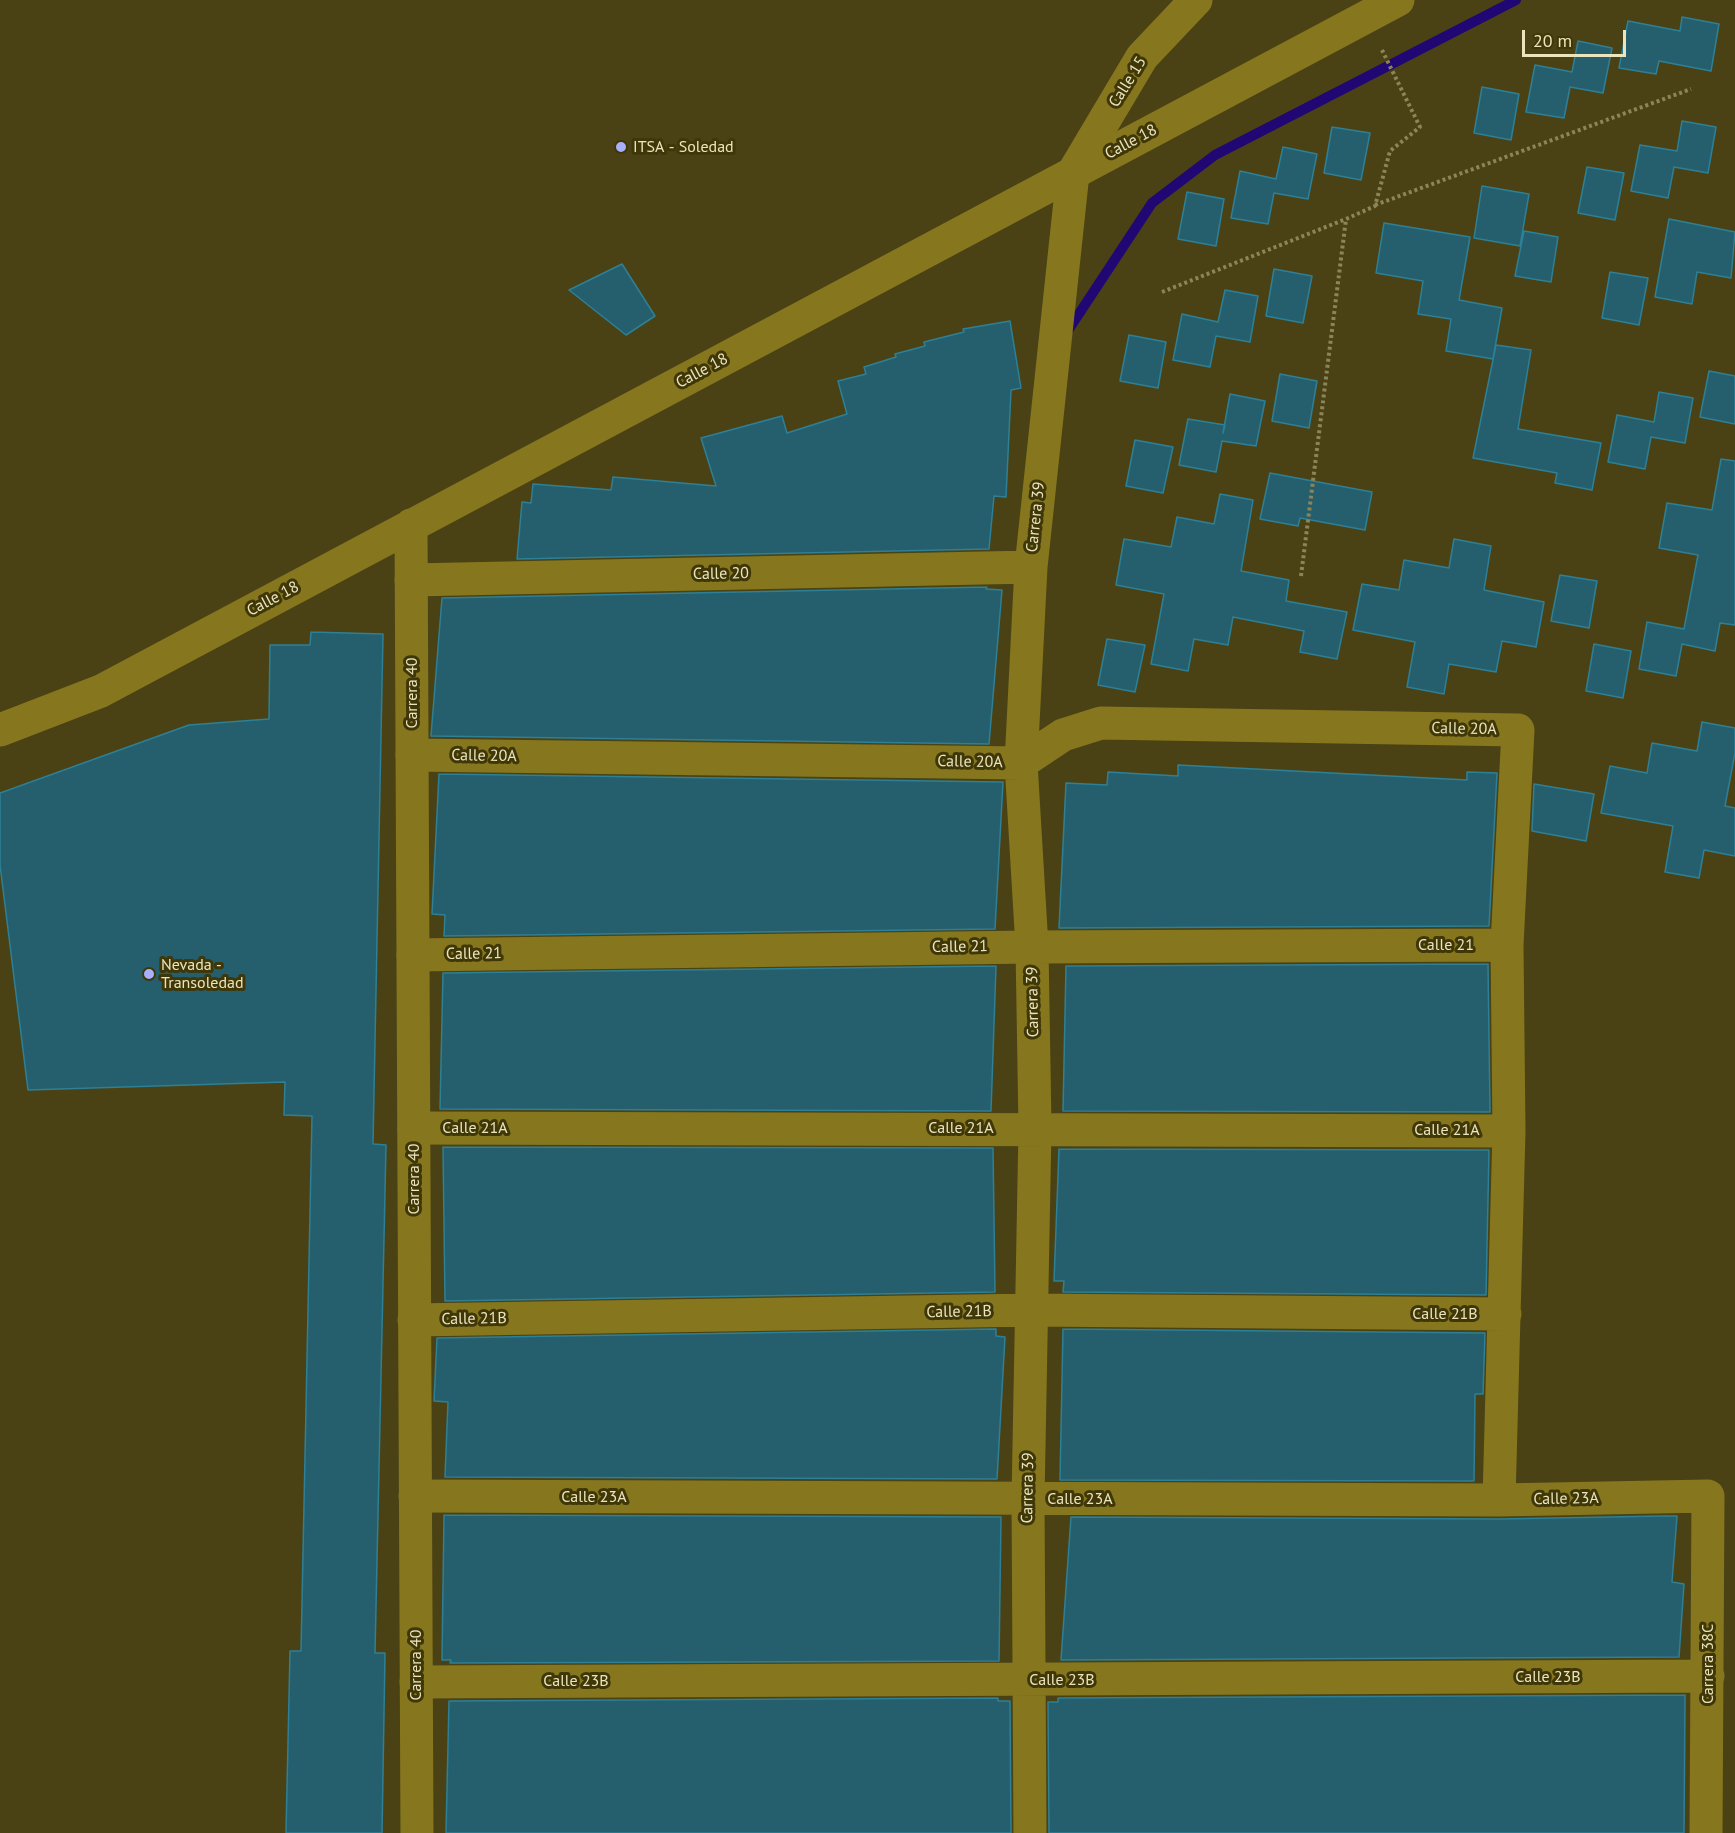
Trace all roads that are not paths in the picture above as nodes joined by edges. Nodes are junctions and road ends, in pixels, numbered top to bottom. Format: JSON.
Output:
{"nodes":[{"id":1,"x":1196,"y":0,"type":"edge"},
{"id":2,"x":1398,"y":0,"type":"edge"},
{"id":3,"x":1072,"y":173,"type":"junction"},
{"id":4,"x":411,"y":525,"type":"junction"},
{"id":5,"x":1031,"y":567,"type":"junction"},
{"id":6,"x":411,"y":580,"type":"junction"},
{"id":7,"x":0,"y":730,"type":"edge"},
{"id":8,"x":412,"y":755,"type":"junction"},
{"id":9,"x":1021,"y":763,"type":"junction"},
{"id":10,"x":1507,"y":945,"type":"junction"},
{"id":11,"x":1032,"y":946,"type":"junction"},
{"id":12,"x":413,"y":954,"type":"junction"},
{"id":13,"x":414,"y":1128,"type":"junction"},
{"id":14,"x":1035,"y":1128,"type":"junction"},
{"id":15,"x":1509,"y":1131,"type":"junction"},
{"id":16,"x":1032,"y":1310,"type":"junction"},
{"id":17,"x":1505,"y":1314,"type":"junction"},
{"id":18,"x":414,"y":1320,"type":"junction"},
{"id":19,"x":415,"y":1496,"type":"junction"},
{"id":20,"x":1708,"y":1496,"type":"joint"},
{"id":21,"x":1028,"y":1499,"type":"junction"},
{"id":22,"x":1499,"y":1500,"type":"junction"},
{"id":23,"x":1708,"y":1676,"type":"junction"},
{"id":24,"x":1027,"y":1680,"type":"junction"},
{"id":25,"x":416,"y":1682,"type":"junction"},
{"id":26,"x":417,"y":1833,"type":"edge"},
{"id":27,"x":1030,"y":1833,"type":"edge"},
{"id":28,"x":1706,"y":1833,"type":"edge"}],
"edges":[{"from":1,"to":3,"type":"street","name":"Calle 15"},
{"from":2,"to":3,"type":"street","name":"Calle 18"},
{"from":3,"to":4,"type":"street","name":"Calle 18"},
{"from":3,"to":5,"type":"street","name":"Carrera 39"},
{"from":4,"to":6,"type":"street","name":"Carrera 40"},
{"from":4,"to":7,"type":"street","name":"Calle 18"},
{"from":5,"to":6,"type":"street","name":"Calle 20"},
{"from":5,"to":9,"type":"street","name":"Carrera 39"},
{"from":6,"to":8,"type":"street","name":"Carrera 40"},
{"from":8,"to":9,"type":"street","name":"Calle 20A"},
{"from":8,"to":12,"type":"street","name":"Carrera 40"},
{"from":9,"to":10,"type":"street","name":"Calle 20A"},
{"from":9,"to":11,"type":"street","name":"Carrera 39"},
{"from":10,"to":11,"type":"street","name":"Calle 21"},
{"from":10,"to":15,"type":"street"},
{"from":11,"to":12,"type":"street","name":"Calle 21"},
{"from":11,"to":14,"type":"street","name":"Carrera 39"},
{"from":12,"to":13,"type":"street","name":"Carrera 40"},
{"from":13,"to":14,"type":"street","name":"Calle 21A"},
{"from":13,"to":18,"type":"street","name":"Carrera 40"},
{"from":14,"to":15,"type":"street","name":"Calle 21A"},
{"from":14,"to":16,"type":"street","name":"Carrera 39"},
{"from":15,"to":17,"type":"street"},
{"from":16,"to":17,"type":"street","name":"Calle 21B"},
{"from":16,"to":18,"type":"street","name":"Calle 21B"},
{"from":16,"to":21,"type":"street","name":"Carrera 39"},
{"from":17,"to":22,"type":"street"},
{"from":18,"to":19,"type":"street","name":"Carrera 40"},
{"from":19,"to":21,"type":"street","name":"Calle 23A"},
{"from":19,"to":25,"type":"street","name":"Carrera 40"},
{"from":20,"to":22,"type":"street","name":"Calle 23A"},
{"from":20,"to":23,"type":"street","name":"Carrera 38C"},
{"from":21,"to":22,"type":"street","name":"Calle 23A"},
{"from":21,"to":24,"type":"street","name":"Carrera 39"},
{"from":23,"to":24,"type":"street","name":"Calle 23B"},
{"from":23,"to":28,"type":"street","name":"Carrera 38C"},
{"from":24,"to":25,"type":"street","name":"Calle 23B"},
{"from":24,"to":27,"type":"street","name":"Carrera 39"},
{"from":25,"to":26,"type":"street","name":"Carrera 40"}]}
